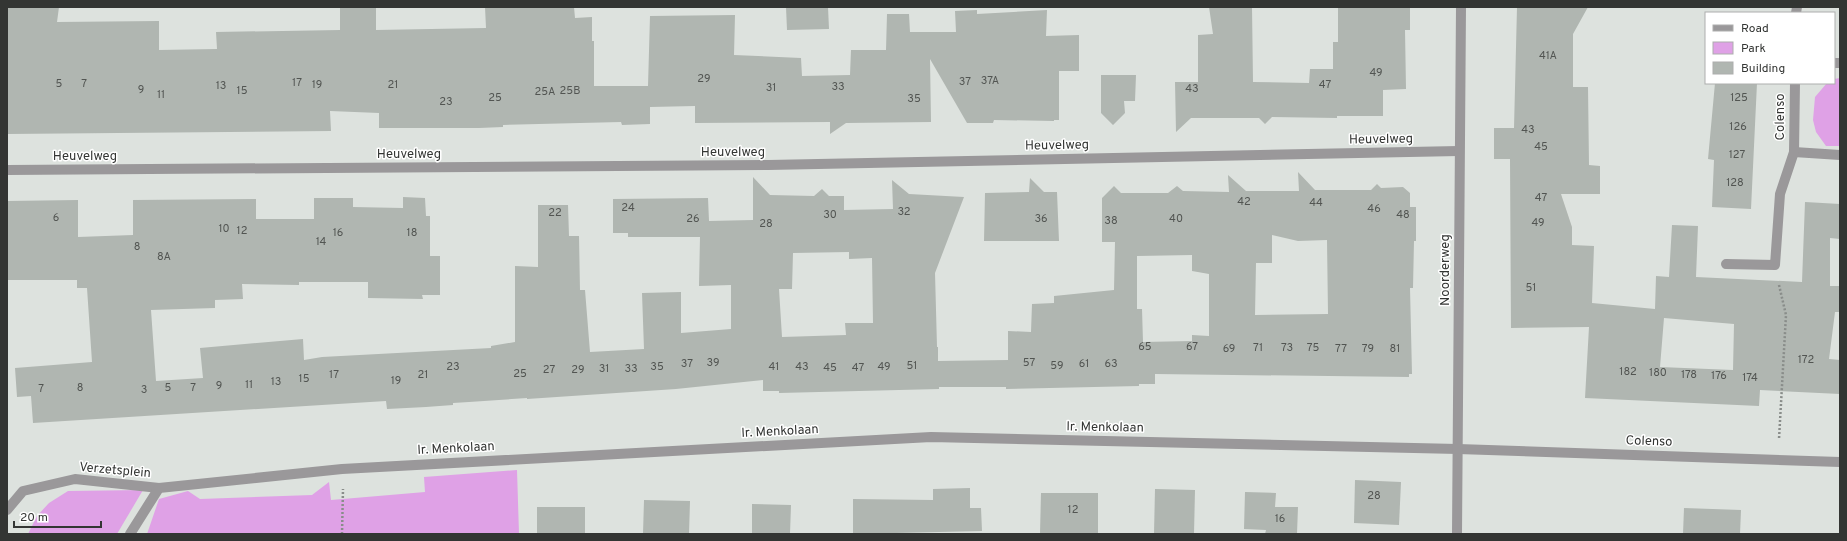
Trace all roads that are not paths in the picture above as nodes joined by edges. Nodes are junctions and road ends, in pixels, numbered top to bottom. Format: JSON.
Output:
{"nodes":[{"id":1,"x":1461,"y":7,"type":"edge"},
{"id":2,"x":1795,"y":84,"type":"edge"},
{"id":3,"x":1459,"y":151,"type":"junction"},
{"id":4,"x":1794,"y":152,"type":"junction"},
{"id":5,"x":1840,"y":155,"type":"edge"},
{"id":6,"x":7,"y":170,"type":"edge"},
{"id":7,"x":1726,"y":264,"type":"dead end"},
{"id":8,"x":1458,"y":449,"type":"junction"},
{"id":9,"x":1840,"y":462,"type":"edge"},
{"id":10,"x":160,"y":488,"type":"junction"},
{"id":11,"x":7,"y":510,"type":"edge"},
{"id":12,"x":130,"y":534,"type":"edge"},
{"id":13,"x":1457,"y":534,"type":"edge"}],
"edges":[{"from":1,"to":3,"type":"street","name":"Noorderweg"},
{"from":2,"to":4,"type":"street","name":"Colenso"},
{"from":3,"to":6,"type":"street","name":"Heuvelweg"},
{"from":3,"to":8,"type":"street","name":"Noorderweg"},
{"from":4,"to":5,"type":"street","name":"Colenso"},
{"from":4,"to":7,"type":"street","name":"Colenso"},
{"from":8,"to":9,"type":"street","name":"Colenso"},
{"from":8,"to":10,"type":"street","name":"Ir. Menkolaan"},
{"from":8,"to":13,"type":"street","name":"Noorderweg"},
{"from":10,"to":11,"type":"street","name":"Verzetsplein"},
{"from":10,"to":12,"type":"street"}]}
